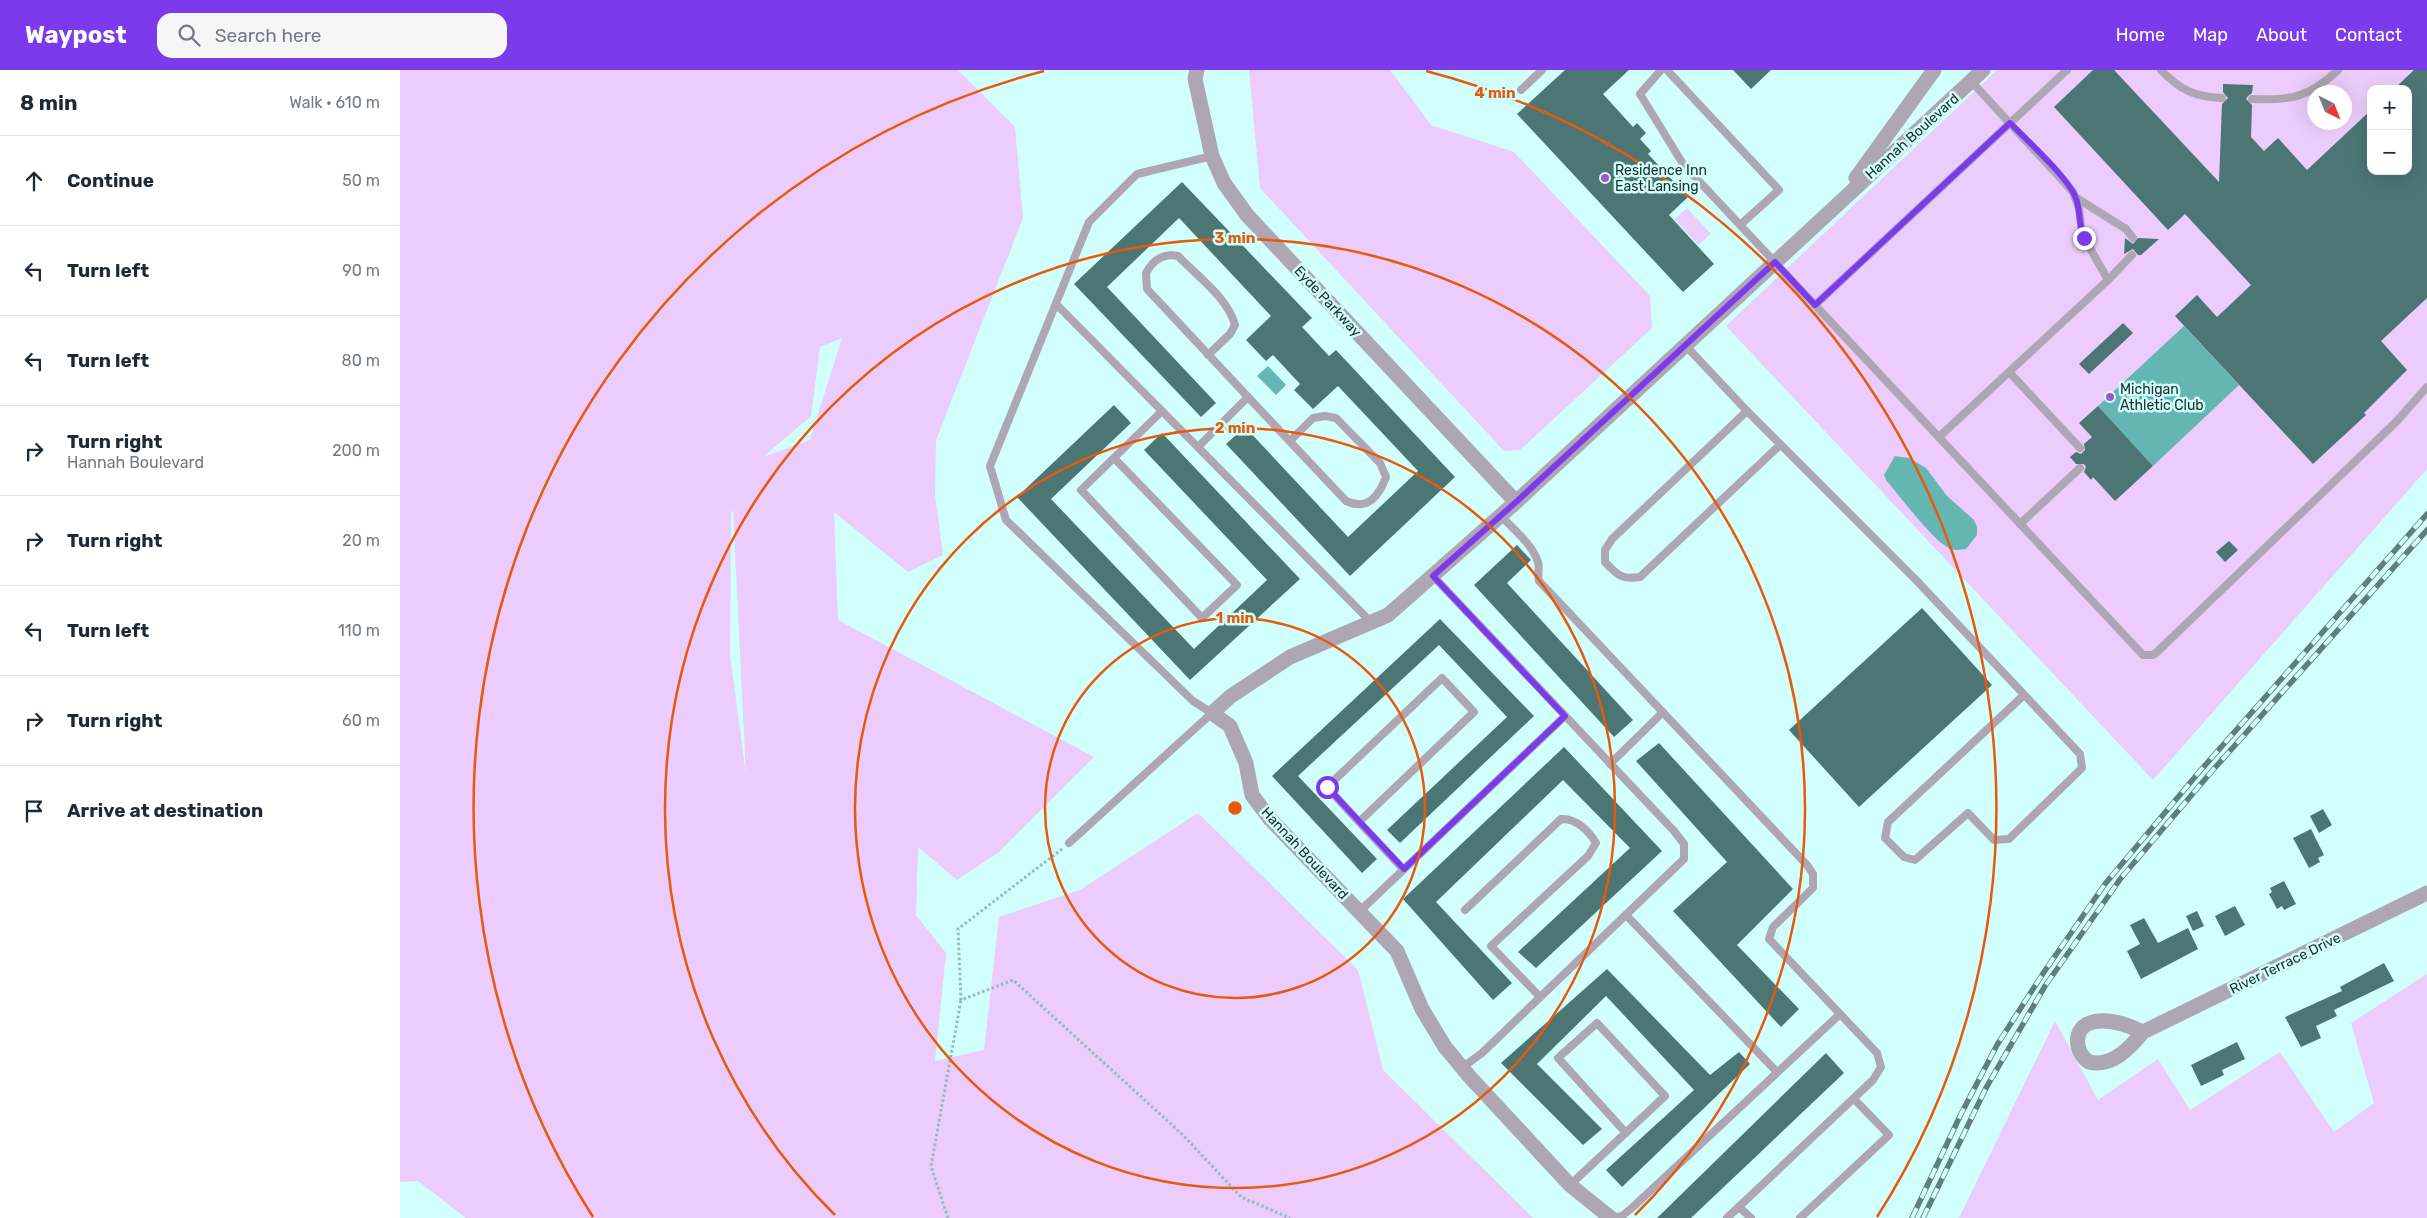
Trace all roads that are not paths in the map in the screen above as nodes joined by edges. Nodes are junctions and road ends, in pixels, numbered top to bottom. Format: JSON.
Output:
{"nodes":[{"id":1,"x":1197,"y":70,"type":"edge"},
{"id":2,"x":1542,"y":70,"type":"edge"},
{"id":3,"x":1660,"y":70,"type":"edge"},
{"id":4,"x":1667,"y":70,"type":"edge"},
{"id":5,"x":1934,"y":70,"type":"edge"},
{"id":6,"x":1983,"y":70,"type":"edge"},
{"id":7,"x":2067,"y":70,"type":"edge"},
{"id":8,"x":2162,"y":70,"type":"edge"},
{"id":9,"x":2338,"y":70,"type":"edge"},
{"id":10,"x":1971,"y":81,"type":"junction"},
{"id":11,"x":1521,"y":90,"type":"dead end"},
{"id":12,"x":2222,"y":98,"type":"dead end"},
{"id":13,"x":2252,"y":99,"type":"dead end"},
{"id":14,"x":2010,"y":123,"type":"junction"},
{"id":15,"x":1212,"y":156,"type":"junction"},
{"id":16,"x":2075,"y":197,"type":"junction"},
{"id":17,"x":1840,"y":201,"type":"junction"},
{"id":18,"x":1740,"y":226,"type":"junction"},
{"id":19,"x":2133,"y":238,"type":"dead end"},
{"id":20,"x":2132,"y":255,"type":"dead end"},
{"id":21,"x":1775,"y":262,"type":"junction"},
{"id":22,"x":2108,"y":280,"type":"junction"},
{"id":23,"x":1056,"y":304,"type":"junction"},
{"id":24,"x":1815,"y":305,"type":"junction"},
{"id":25,"x":1685,"y":345,"type":"junction"},
{"id":26,"x":1208,"y":355,"type":"junction"},
{"id":27,"x":2009,"y":372,"type":"junction"},
{"id":28,"x":2427,"y":387,"type":"edge"},
{"id":29,"x":1248,"y":397,"type":"junction"},
{"id":30,"x":1162,"y":411,"type":"junction"},
{"id":31,"x":1747,"y":411,"type":"junction"},
{"id":32,"x":1939,"y":437,"type":"junction"},
{"id":33,"x":1290,"y":441,"type":"junction"},
{"id":34,"x":1780,"y":445,"type":"junction"},
{"id":35,"x":1198,"y":447,"type":"junction"},
{"id":36,"x":2080,"y":448,"type":"dead end"},
{"id":37,"x":1114,"y":458,"type":"junction"},
{"id":38,"x":2080,"y":468,"type":"dead end"},
{"id":39,"x":1516,"y":502,"type":"junction"},
{"id":40,"x":1501,"y":516,"type":"junction"},
{"id":41,"x":2020,"y":524,"type":"junction"},
{"id":42,"x":1433,"y":576,"type":"junction"},
{"id":43,"x":1371,"y":622,"type":"junction"},
{"id":44,"x":2024,"y":696,"type":"junction"},
{"id":45,"x":1663,"y":712,"type":"junction"},
{"id":46,"x":1212,"y":714,"type":"junction"},
{"id":47,"x":1565,"y":716,"type":"junction"},
{"id":48,"x":1610,"y":764,"type":"junction"},
{"id":49,"x":1359,"y":822,"type":"junction"},
{"id":50,"x":1069,"y":843,"type":"road end"},
{"id":51,"x":1404,"y":869,"type":"junction"},
{"id":52,"x":2427,"y":893,"type":"edge"},
{"id":53,"x":1465,"y":910,"type":"dead end"},
{"id":54,"x":1360,"y":911,"type":"junction"},
{"id":55,"x":1626,"y":915,"type":"junction"},
{"id":56,"x":1540,"y":997,"type":"junction"},
{"id":57,"x":1840,"y":1014,"type":"junction"},
{"id":58,"x":2143,"y":1032,"type":"dead end"},
{"id":59,"x":1463,"y":1067,"type":"junction"},
{"id":60,"x":1776,"y":1072,"type":"junction"},
{"id":61,"x":1855,"y":1100,"type":"junction"},
{"id":62,"x":1626,"y":1133,"type":"junction"},
{"id":63,"x":1570,"y":1185,"type":"junction"},
{"id":64,"x":1739,"y":1207,"type":"junction"},
{"id":65,"x":1610,"y":1218,"type":"edge"},
{"id":66,"x":1727,"y":1218,"type":"edge"},
{"id":67,"x":1751,"y":1218,"type":"edge"},
{"id":68,"x":1800,"y":1218,"type":"edge"}],
"edges":[{"from":1,"to":15,"type":"street","name":"Eyde Parkway"},
{"from":2,"to":11,"type":"lane"},
{"from":3,"to":18,"type":"lane"},
{"from":4,"to":18,"type":"lane"},
{"from":5,"to":17,"type":"street","name":"Hannah Boulevard"},
{"from":6,"to":10,"type":"street","name":"Hannah Boulevard"},
{"from":7,"to":14,"type":"lane"},
{"from":8,"to":12,"type":"lane"},
{"from":9,"to":13,"type":"lane"},
{"from":10,"to":14,"type":"lane"},
{"from":10,"to":17,"type":"street","name":"Hannah Boulevard"},
{"from":14,"to":16,"type":"lane"},
{"from":14,"to":24,"type":"lane"},
{"from":15,"to":23,"type":"lane"},
{"from":15,"to":39,"type":"street","name":"Eyde Parkway"},
{"from":16,"to":19,"type":"lane"},
{"from":16,"to":22,"type":"lane"},
{"from":17,"to":21,"type":"street","name":"Hannah Boulevard"},
{"from":18,"to":21,"type":"lane"},
{"from":20,"to":22,"type":"lane"},
{"from":21,"to":24,"type":"lane"},
{"from":21,"to":25,"type":"street","name":"Hannah Boulevard"},
{"from":22,"to":27,"type":"lane"},
{"from":23,"to":30,"type":"lane"},
{"from":23,"to":46,"type":"lane"},
{"from":24,"to":32,"type":"lane"},
{"from":25,"to":31,"type":"lane"},
{"from":25,"to":39,"type":"street","name":"Hannah Boulevard"},
{"from":26,"to":26,"type":"lane"},
{"from":26,"to":29,"type":"lane"},
{"from":27,"to":32,"type":"lane"},
{"from":27,"to":36,"type":"lane"},
{"from":28,"to":41,"type":"lane"},
{"from":29,"to":33,"type":"lane"},
{"from":29,"to":35,"type":"lane"},
{"from":30,"to":35,"type":"lane"},
{"from":30,"to":37,"type":"lane"},
{"from":31,"to":34,"type":"lane"},
{"from":31,"to":34,"type":"lane"},
{"from":32,"to":41,"type":"lane"},
{"from":33,"to":33,"type":"lane"},
{"from":34,"to":44,"type":"lane"},
{"from":35,"to":43,"type":"lane"},
{"from":37,"to":37,"type":"lane"},
{"from":38,"to":41,"type":"lane"},
{"from":39,"to":40,"type":"street","name":"Hannah Boulevard"},
{"from":40,"to":42,"type":"street","name":"Hannah Boulevard"},
{"from":40,"to":45,"type":"lane"},
{"from":42,"to":43,"type":"street","name":"Hannah Boulevard"},
{"from":42,"to":47,"type":"lane"},
{"from":43,"to":46,"type":"street","name":"Hannah Boulevard"},
{"from":44,"to":44,"type":"lane"},
{"from":45,"to":48,"type":"lane"},
{"from":45,"to":57,"type":"lane"},
{"from":46,"to":50,"type":"lane"},
{"from":46,"to":54,"type":"street","name":"Hannah Boulevard"},
{"from":47,"to":48,"type":"lane"},
{"from":47,"to":51,"type":"lane"},
{"from":48,"to":55,"type":"lane"},
{"from":49,"to":49,"type":"lane"},
{"from":49,"to":51,"type":"lane"},
{"from":51,"to":54,"type":"lane"},
{"from":52,"to":58,"type":"street","name":"River Terrace Drive"},
{"from":53,"to":56,"type":"lane"},
{"from":54,"to":59,"type":"street","name":"Hannah Boulevard"},
{"from":55,"to":56,"type":"lane"},
{"from":55,"to":60,"type":"lane"},
{"from":56,"to":59,"type":"lane"},
{"from":57,"to":60,"type":"lane"},
{"from":57,"to":61,"type":"lane"},
{"from":59,"to":63,"type":"street","name":"Hannah Boulevard"},
{"from":60,"to":65,"type":"lane"},
{"from":61,"to":64,"type":"lane"},
{"from":61,"to":68,"type":"lane"},
{"from":62,"to":62,"type":"lane"},
{"from":62,"to":63,"type":"lane"},
{"from":63,"to":65,"type":"street","name":"Hannah Boulevard"},
{"from":64,"to":66,"type":"lane"},
{"from":64,"to":67,"type":"lane"}]}
